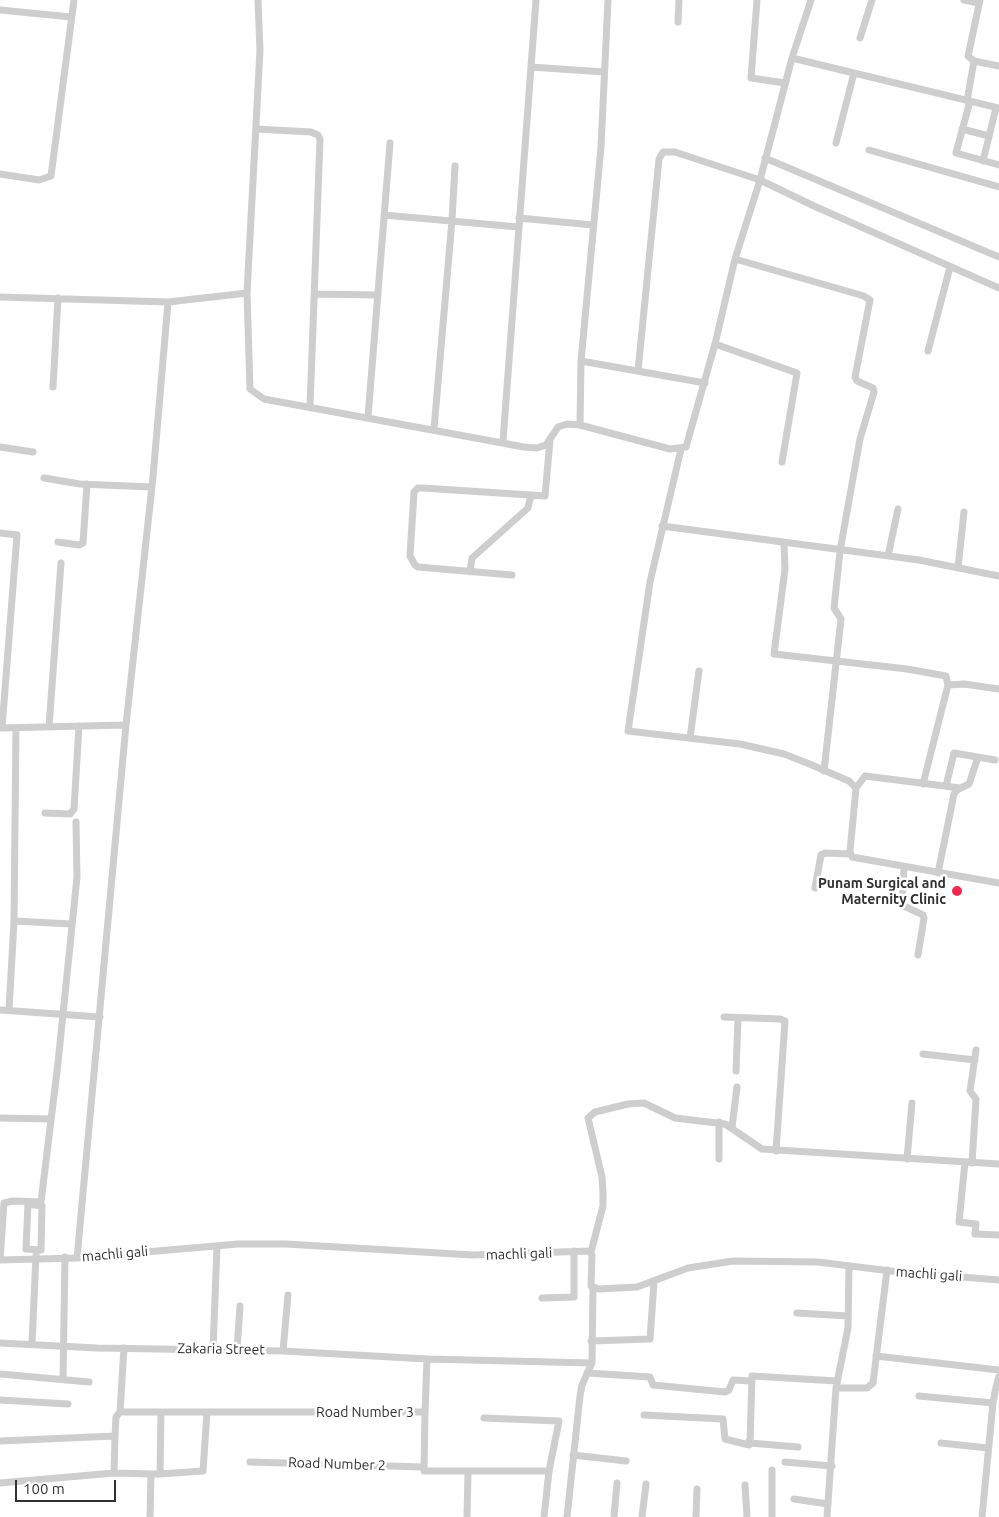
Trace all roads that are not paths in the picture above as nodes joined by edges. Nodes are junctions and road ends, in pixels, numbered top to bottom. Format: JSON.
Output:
{"nodes":[{"id":1,"x":74,"y":0,"type":"edge"},
{"id":2,"x":258,"y":0,"type":"edge"},
{"id":3,"x":536,"y":0,"type":"edge"},
{"id":4,"x":608,"y":0,"type":"edge"},
{"id":5,"x":679,"y":0,"type":"edge"},
{"id":6,"x":758,"y":0,"type":"edge"},
{"id":7,"x":811,"y":0,"type":"edge"},
{"id":8,"x":872,"y":0,"type":"edge"},
{"id":9,"x":964,"y":0,"type":"edge"},
{"id":10,"x":979,"y":2,"type":"edge"},
{"id":11,"x":0,"y":10,"type":"edge"},
{"id":12,"x":71,"y":17,"type":"junction"},
{"id":13,"x":678,"y":22,"type":"dead end"},
{"id":14,"x":860,"y":38,"type":"dead end"},
{"id":15,"x":792,"y":58,"type":"junction"},
{"id":16,"x":974,"y":61,"type":"junction"},
{"id":17,"x":999,"y":66,"type":"edge"},
{"id":18,"x":531,"y":67,"type":"junction"},
{"id":19,"x":604,"y":72,"type":"junction"},
{"id":20,"x":854,"y":73,"type":"junction"},
{"id":21,"x":785,"y":83,"type":"junction"},
{"id":22,"x":968,"y":101,"type":"junction"},
{"id":23,"x":997,"y":108,"type":"edge"},
{"id":24,"x":256,"y":129,"type":"junction"},
{"id":25,"x":962,"y":129,"type":"junction"},
{"id":26,"x":989,"y":136,"type":"junction"},
{"id":27,"x":390,"y":143,"type":"dead end"},
{"id":28,"x":836,"y":143,"type":"dead end"},
{"id":29,"x":869,"y":150,"type":"dead end"},
{"id":30,"x":765,"y":158,"type":"junction"},
{"id":31,"x":983,"y":161,"type":"junction"},
{"id":32,"x":999,"y":165,"type":"edge"},
{"id":33,"x":454,"y":166,"type":"dead end"},
{"id":34,"x":0,"y":174,"type":"edge"},
{"id":35,"x":760,"y":180,"type":"junction"},
{"id":36,"x":999,"y":187,"type":"edge"},
{"id":37,"x":384,"y":215,"type":"junction"},
{"id":38,"x":519,"y":218,"type":"junction"},
{"id":39,"x":452,"y":220,"type":"junction"},
{"id":40,"x":593,"y":225,"type":"junction"},
{"id":41,"x":518,"y":227,"type":"junction"},
{"id":42,"x":999,"y":257,"type":"edge"},
{"id":43,"x":735,"y":259,"type":"junction"},
{"id":44,"x":950,"y":267,"type":"junction"},
{"id":45,"x":999,"y":288,"type":"edge"},
{"id":46,"x":247,"y":293,"type":"junction"},
{"id":47,"x":315,"y":294,"type":"junction"},
{"id":48,"x":378,"y":295,"type":"junction"},
{"id":49,"x":0,"y":297,"type":"edge"},
{"id":50,"x":58,"y":298,"type":"junction"},
{"id":51,"x":168,"y":302,"type":"junction"},
{"id":52,"x":716,"y":344,"type":"junction"},
{"id":53,"x":928,"y":351,"type":"dead end"},
{"id":54,"x":581,"y":361,"type":"junction"},
{"id":55,"x":638,"y":371,"type":"junction"},
{"id":56,"x":705,"y":383,"type":"junction"},
{"id":57,"x":53,"y":387,"type":"dead end"},
{"id":58,"x":310,"y":407,"type":"junction"},
{"id":59,"x":368,"y":417,"type":"junction"},
{"id":60,"x":580,"y":425,"type":"junction"},
{"id":61,"x":434,"y":429,"type":"junction"},
{"id":62,"x":550,"y":440,"type":"junction"},
{"id":63,"x":503,"y":441,"type":"junction"},
{"id":64,"x":0,"y":447,"type":"edge"},
{"id":65,"x":681,"y":449,"type":"junction"},
{"id":66,"x":33,"y":452,"type":"dead end"},
{"id":67,"x":782,"y":462,"type":"dead end"},
{"id":68,"x":44,"y":478,"type":"dead end"},
{"id":69,"x":87,"y":484,"type":"junction"},
{"id":70,"x":152,"y":487,"type":"junction"},
{"id":71,"x":531,"y":495,"type":"junction"},
{"id":72,"x":898,"y":509,"type":"dead end"},
{"id":73,"x":964,"y":512,"type":"dead end"},
{"id":74,"x":662,"y":526,"type":"junction"},
{"id":75,"x":0,"y":533,"type":"edge"},
{"id":76,"x":58,"y":542,"type":"dead end"},
{"id":77,"x":784,"y":544,"type":"junction"},
{"id":78,"x":840,"y":551,"type":"junction"},
{"id":79,"x":888,"y":556,"type":"junction"},
{"id":80,"x":61,"y":563,"type":"dead end"},
{"id":81,"x":958,"y":568,"type":"junction"},
{"id":82,"x":470,"y":572,"type":"junction"},
{"id":83,"x":512,"y":575,"type":"dead end"},
{"id":84,"x":999,"y":576,"type":"edge"},
{"id":85,"x":838,"y":661,"type":"junction"},
{"id":86,"x":699,"y":671,"type":"dead end"},
{"id":87,"x":948,"y":684,"type":"junction"},
{"id":88,"x":999,"y":689,"type":"edge"},
{"id":89,"x":126,"y":725,"type":"junction"},
{"id":90,"x":48,"y":726,"type":"junction"},
{"id":91,"x":79,"y":726,"type":"junction"},
{"id":92,"x":1,"y":728,"type":"edge"},
{"id":93,"x":16,"y":729,"type":"junction"},
{"id":94,"x":690,"y":738,"type":"junction"},
{"id":95,"x":978,"y":756,"type":"junction"},
{"id":96,"x":995,"y":760,"type":"dead end"},
{"id":97,"x":824,"y":771,"type":"junction"},
{"id":98,"x":923,"y":784,"type":"junction"},
{"id":99,"x":946,"y":786,"type":"junction"},
{"id":100,"x":856,"y":788,"type":"junction"},
{"id":101,"x":961,"y":788,"type":"junction"},
{"id":102,"x":44,"y":813,"type":"dead end"},
{"id":103,"x":76,"y":822,"type":"dead end"},
{"id":104,"x":851,"y":854,"type":"junction"},
{"id":105,"x":904,"y":867,"type":"junction"},
{"id":106,"x":938,"y":873,"type":"junction"},
{"id":107,"x":999,"y":883,"type":"edge"},
{"id":108,"x":815,"y":888,"type":"dead end"},
{"id":109,"x":14,"y":921,"type":"junction"},
{"id":110,"x":71,"y":924,"type":"junction"},
{"id":111,"x":918,"y":955,"type":"dead end"},
{"id":112,"x":0,"y":1010,"type":"edge"},
{"id":113,"x":10,"y":1010,"type":"junction"},
{"id":114,"x":62,"y":1014,"type":"junction"},
{"id":115,"x":100,"y":1017,"type":"junction"},
{"id":116,"x":724,"y":1017,"type":"dead end"},
{"id":117,"x":738,"y":1018,"type":"junction"},
{"id":118,"x":976,"y":1050,"type":"dead end"},
{"id":119,"x":923,"y":1054,"type":"dead end"},
{"id":120,"x":975,"y":1060,"type":"junction"},
{"id":121,"x":736,"y":1071,"type":"dead end"},
{"id":122,"x":737,"y":1087,"type":"dead end"},
{"id":123,"x":912,"y":1103,"type":"dead end"},
{"id":124,"x":0,"y":1118,"type":"edge"},
{"id":125,"x":51,"y":1118,"type":"junction"},
{"id":126,"x":719,"y":1122,"type":"junction"},
{"id":127,"x":732,"y":1127,"type":"junction"},
{"id":128,"x":776,"y":1151,"type":"junction"},
{"id":129,"x":719,"y":1159,"type":"dead end"},
{"id":130,"x":907,"y":1159,"type":"junction"},
{"id":131,"x":968,"y":1162,"type":"junction"},
{"id":132,"x":999,"y":1164,"type":"edge"},
{"id":133,"x":38,"y":1204,"type":"junction"},
{"id":134,"x":999,"y":1235,"type":"edge"},
{"id":135,"x":217,"y":1246,"type":"junction"},
{"id":136,"x":574,"y":1251,"type":"junction"},
{"id":137,"x":591,"y":1252,"type":"junction"},
{"id":138,"x":36,"y":1254,"type":"junction"},
{"id":139,"x":65,"y":1257,"type":"junction"},
{"id":140,"x":77,"y":1258,"type":"junction"},
{"id":141,"x":0,"y":1260,"type":"edge"},
{"id":142,"x":849,"y":1266,"type":"junction"},
{"id":143,"x":887,"y":1270,"type":"junction"},
{"id":144,"x":999,"y":1280,"type":"edge"},
{"id":145,"x":654,"y":1282,"type":"junction"},
{"id":146,"x":593,"y":1288,"type":"junction"},
{"id":147,"x":288,"y":1295,"type":"dead end"},
{"id":148,"x":542,"y":1298,"type":"dead end"},
{"id":149,"x":240,"y":1306,"type":"dead end"},
{"id":150,"x":797,"y":1313,"type":"dead end"},
{"id":151,"x":848,"y":1316,"type":"junction"},
{"id":152,"x":591,"y":1341,"type":"junction"},
{"id":153,"x":0,"y":1343,"type":"edge"},
{"id":154,"x":32,"y":1344,"type":"junction"},
{"id":155,"x":65,"y":1346,"type":"junction"},
{"id":156,"x":124,"y":1348,"type":"junction"},
{"id":157,"x":237,"y":1349,"type":"junction"},
{"id":158,"x":213,"y":1350,"type":"junction"},
{"id":159,"x":283,"y":1351,"type":"junction"},
{"id":160,"x":876,"y":1356,"type":"junction"},
{"id":161,"x":427,"y":1359,"type":"junction"},
{"id":162,"x":592,"y":1363,"type":"junction"},
{"id":163,"x":999,"y":1370,"type":"edge"},
{"id":164,"x":587,"y":1373,"type":"junction"},
{"id":165,"x":0,"y":1374,"type":"edge"},
{"id":166,"x":999,"y":1376,"type":"edge"},
{"id":167,"x":63,"y":1380,"type":"junction"},
{"id":168,"x":751,"y":1381,"type":"junction"},
{"id":169,"x":89,"y":1382,"type":"dead end"},
{"id":170,"x":836,"y":1385,"type":"junction"},
{"id":171,"x":998,"y":1387,"type":"edge"},
{"id":172,"x":920,"y":1396,"type":"dead end"},
{"id":173,"x":0,"y":1400,"type":"edge"},
{"id":174,"x":993,"y":1403,"type":"junction"},
{"id":175,"x":68,"y":1404,"type":"dead end"},
{"id":176,"x":120,"y":1412,"type":"junction"},
{"id":177,"x":161,"y":1412,"type":"junction"},
{"id":178,"x":207,"y":1412,"type":"junction"},
{"id":179,"x":425,"y":1412,"type":"junction"},
{"id":180,"x":644,"y":1415,"type":"dead end"},
{"id":181,"x":484,"y":1418,"type":"dead end"},
{"id":182,"x":115,"y":1436,"type":"junction"},
{"id":183,"x":0,"y":1441,"type":"edge"},
{"id":184,"x":749,"y":1441,"type":"junction"},
{"id":185,"x":941,"y":1443,"type":"dead end"},
{"id":186,"x":798,"y":1447,"type":"dead end"},
{"id":187,"x":988,"y":1448,"type":"junction"},
{"id":188,"x":573,"y":1455,"type":"junction"},
{"id":189,"x":626,"y":1461,"type":"dead end"},
{"id":190,"x":250,"y":1462,"type":"dead end"},
{"id":191,"x":784,"y":1462,"type":"dead end"},
{"id":192,"x":832,"y":1466,"type":"junction"},
{"id":193,"x":424,"y":1467,"type":"junction"},
{"id":194,"x":772,"y":1470,"type":"dead end"},
{"id":195,"x":549,"y":1471,"type":"junction"},
{"id":196,"x":468,"y":1472,"type":"junction"},
{"id":197,"x":114,"y":1473,"type":"junction"},
{"id":198,"x":151,"y":1474,"type":"junction"},
{"id":199,"x":160,"y":1474,"type":"junction"},
{"id":200,"x":0,"y":1483,"type":"edge"},
{"id":201,"x":617,"y":1483,"type":"dead end"},
{"id":202,"x":646,"y":1484,"type":"dead end"},
{"id":203,"x":745,"y":1485,"type":"dead end"},
{"id":204,"x":697,"y":1489,"type":"dead end"},
{"id":205,"x":794,"y":1499,"type":"dead end"},
{"id":206,"x":828,"y":1504,"type":"junction"},
{"id":207,"x":150,"y":1517,"type":"edge"},
{"id":208,"x":467,"y":1517,"type":"edge"},
{"id":209,"x":544,"y":1517,"type":"edge"},
{"id":210,"x":567,"y":1517,"type":"edge"},
{"id":211,"x":614,"y":1517,"type":"edge"},
{"id":212,"x":642,"y":1517,"type":"edge"},
{"id":213,"x":696,"y":1517,"type":"edge"},
{"id":214,"x":747,"y":1517,"type":"edge"},
{"id":215,"x":772,"y":1517,"type":"edge"},
{"id":216,"x":827,"y":1517,"type":"edge"},
{"id":217,"x":982,"y":1517,"type":"edge"}],
"edges":[{"from":1,"to":12,"type":"street"},
{"from":2,"to":24,"type":"street"},
{"from":3,"to":18,"type":"street"},
{"from":4,"to":19,"type":"street"},
{"from":5,"to":13,"type":"street"},
{"from":6,"to":21,"type":"street"},
{"from":7,"to":15,"type":"street"},
{"from":8,"to":14,"type":"street"},
{"from":9,"to":10,"type":"street"},
{"from":10,"to":16,"type":"street"},
{"from":11,"to":12,"type":"street"},
{"from":12,"to":34,"type":"street"},
{"from":15,"to":20,"type":"street"},
{"from":15,"to":21,"type":"street"},
{"from":16,"to":17,"type":"street"},
{"from":16,"to":22,"type":"street"},
{"from":18,"to":19,"type":"street"},
{"from":18,"to":38,"type":"street"},
{"from":19,"to":40,"type":"street"},
{"from":20,"to":22,"type":"street"},
{"from":20,"to":28,"type":"street"},
{"from":21,"to":30,"type":"street"},
{"from":22,"to":23,"type":"street"},
{"from":22,"to":25,"type":"street"},
{"from":23,"to":26,"type":"street"},
{"from":24,"to":46,"type":"street"},
{"from":24,"to":47,"type":"street"},
{"from":25,"to":26,"type":"street"},
{"from":25,"to":31,"type":"street"},
{"from":26,"to":31,"type":"street"},
{"from":27,"to":37,"type":"street"},
{"from":29,"to":36,"type":"street"},
{"from":30,"to":35,"type":"street"},
{"from":30,"to":42,"type":"street"},
{"from":31,"to":32,"type":"street"},
{"from":33,"to":39,"type":"street"},
{"from":35,"to":43,"type":"street"},
{"from":35,"to":44,"type":"street"},
{"from":35,"to":55,"type":"street"},
{"from":37,"to":39,"type":"street"},
{"from":37,"to":48,"type":"street"},
{"from":38,"to":40,"type":"street"},
{"from":38,"to":41,"type":"street"},
{"from":39,"to":41,"type":"street"},
{"from":39,"to":61,"type":"street"},
{"from":40,"to":54,"type":"street"},
{"from":41,"to":63,"type":"street"},
{"from":43,"to":52,"type":"street"},
{"from":43,"to":78,"type":"street"},
{"from":44,"to":45,"type":"street"},
{"from":44,"to":53,"type":"street"},
{"from":46,"to":51,"type":"street"},
{"from":46,"to":58,"type":"street"},
{"from":47,"to":48,"type":"street"},
{"from":47,"to":58,"type":"street"},
{"from":48,"to":59,"type":"street"},
{"from":49,"to":50,"type":"street"},
{"from":50,"to":51,"type":"street"},
{"from":50,"to":57,"type":"street"},
{"from":51,"to":70,"type":"street"},
{"from":52,"to":56,"type":"street"},
{"from":52,"to":67,"type":"street"},
{"from":54,"to":55,"type":"street"},
{"from":54,"to":60,"type":"street"},
{"from":55,"to":56,"type":"street"},
{"from":56,"to":65,"type":"street"},
{"from":58,"to":59,"type":"street"},
{"from":59,"to":61,"type":"street"},
{"from":60,"to":62,"type":"street"},
{"from":60,"to":65,"type":"street"},
{"from":61,"to":63,"type":"street"},
{"from":62,"to":63,"type":"street"},
{"from":62,"to":71,"type":"street"},
{"from":64,"to":66,"type":"street"},
{"from":65,"to":74,"type":"street"},
{"from":68,"to":69,"type":"street"},
{"from":69,"to":70,"type":"street"},
{"from":69,"to":76,"type":"street"},
{"from":70,"to":89,"type":"street"},
{"from":71,"to":82,"type":"street"},
{"from":71,"to":82,"type":"street"},
{"from":72,"to":79,"type":"street"},
{"from":73,"to":81,"type":"street"},
{"from":74,"to":77,"type":"street"},
{"from":74,"to":94,"type":"street"},
{"from":75,"to":92,"type":"street"},
{"from":77,"to":78,"type":"street"},
{"from":77,"to":85,"type":"street"},
{"from":78,"to":79,"type":"street"},
{"from":78,"to":85,"type":"street"},
{"from":79,"to":81,"type":"street"},
{"from":80,"to":90,"type":"street"},
{"from":81,"to":84,"type":"street"},
{"from":82,"to":83,"type":"street"},
{"from":85,"to":87,"type":"street"},
{"from":85,"to":97,"type":"street"},
{"from":86,"to":94,"type":"street"},
{"from":87,"to":88,"type":"street"},
{"from":87,"to":98,"type":"street"},
{"from":89,"to":91,"type":"street"},
{"from":89,"to":115,"type":"street"},
{"from":90,"to":91,"type":"street"},
{"from":90,"to":93,"type":"street"},
{"from":91,"to":102,"type":"street"},
{"from":92,"to":93,"type":"street"},
{"from":93,"to":109,"type":"street"},
{"from":94,"to":97,"type":"street"},
{"from":95,"to":96,"type":"street"},
{"from":95,"to":99,"type":"street"},
{"from":95,"to":101,"type":"street"},
{"from":97,"to":100,"type":"street"},
{"from":98,"to":99,"type":"street"},
{"from":98,"to":100,"type":"street"},
{"from":99,"to":101,"type":"street"},
{"from":100,"to":104,"type":"street"},
{"from":101,"to":106,"type":"street"},
{"from":103,"to":110,"type":"street"},
{"from":104,"to":105,"type":"street"},
{"from":104,"to":108,"type":"street"},
{"from":105,"to":106,"type":"street"},
{"from":105,"to":111,"type":"street"},
{"from":106,"to":107,"type":"street"},
{"from":109,"to":110,"type":"street"},
{"from":109,"to":113,"type":"street"},
{"from":110,"to":114,"type":"street"},
{"from":112,"to":113,"type":"street"},
{"from":113,"to":114,"type":"street"},
{"from":114,"to":115,"type":"street"},
{"from":114,"to":125,"type":"street"},
{"from":115,"to":140,"type":"street"},
{"from":116,"to":117,"type":"street"},
{"from":117,"to":121,"type":"street"},
{"from":117,"to":128,"type":"street"},
{"from":118,"to":120,"type":"street"},
{"from":119,"to":120,"type":"street"},
{"from":120,"to":131,"type":"street"},
{"from":122,"to":127,"type":"street"},
{"from":123,"to":130,"type":"street"},
{"from":124,"to":125,"type":"street"},
{"from":125,"to":133,"type":"street"},
{"from":126,"to":127,"type":"street"},
{"from":126,"to":129,"type":"street"},
{"from":126,"to":137,"type":"street"},
{"from":127,"to":128,"type":"street"},
{"from":128,"to":130,"type":"street"},
{"from":130,"to":131,"type":"street"},
{"from":131,"to":132,"type":"street"},
{"from":131,"to":134,"type":"street"},
{"from":133,"to":138,"type":"street"},
{"from":133,"to":138,"type":"street"},
{"from":133,"to":141,"type":"street"},
{"from":135,"to":136,"type":"street","name":"machli gali"},
{"from":135,"to":140,"type":"street","name":"machli gali"},
{"from":135,"to":158,"type":"street"},
{"from":136,"to":137,"type":"street","name":"machli gali"},
{"from":136,"to":148,"type":"street"},
{"from":137,"to":146,"type":"street"},
{"from":138,"to":139,"type":"street","name":"machli gali"},
{"from":138,"to":141,"type":"street","name":"machli gali"},
{"from":138,"to":154,"type":"street"},
{"from":139,"to":140,"type":"street","name":"machli gali"},
{"from":139,"to":155,"type":"street"},
{"from":142,"to":143,"type":"street","name":"machli gali"},
{"from":142,"to":145,"type":"street","name":"machli gali"},
{"from":142,"to":151,"type":"street"},
{"from":143,"to":144,"type":"street","name":"machli gali"},
{"from":143,"to":160,"type":"street"},
{"from":145,"to":146,"type":"street","name":"machli gali"},
{"from":145,"to":152,"type":"street"},
{"from":146,"to":152,"type":"street"},
{"from":147,"to":159,"type":"street"},
{"from":149,"to":157,"type":"street"},
{"from":150,"to":151,"type":"street"},
{"from":151,"to":170,"type":"street"},
{"from":152,"to":162,"type":"street"},
{"from":153,"to":154,"type":"street","name":"Zakaria Street"},
{"from":154,"to":155,"type":"street","name":"Zakaria Street"},
{"from":155,"to":156,"type":"street","name":"Zakaria Street"},
{"from":155,"to":167,"type":"street"},
{"from":156,"to":158,"type":"street","name":"Zakaria Street"},
{"from":156,"to":176,"type":"street"},
{"from":157,"to":158,"type":"street","name":"Zakaria Street"},
{"from":157,"to":159,"type":"street","name":"Zakaria Street"},
{"from":159,"to":161,"type":"street","name":"Zakaria Street"},
{"from":160,"to":163,"type":"street"},
{"from":160,"to":170,"type":"street"},
{"from":161,"to":162,"type":"street","name":"Zakaria Street"},
{"from":161,"to":179,"type":"street"},
{"from":162,"to":164,"type":"street"},
{"from":164,"to":168,"type":"street"},
{"from":164,"to":188,"type":"street"},
{"from":165,"to":167,"type":"street"},
{"from":166,"to":171,"type":"street"},
{"from":167,"to":169,"type":"street"},
{"from":168,"to":170,"type":"street"},
{"from":168,"to":184,"type":"street"},
{"from":170,"to":192,"type":"street"},
{"from":171,"to":174,"type":"street"},
{"from":172,"to":174,"type":"street"},
{"from":173,"to":175,"type":"street"},
{"from":174,"to":187,"type":"street"},
{"from":176,"to":177,"type":"street","name":"Road Number 3"},
{"from":176,"to":182,"type":"street"},
{"from":177,"to":178,"type":"street","name":"Road Number 3"},
{"from":177,"to":199,"type":"street"},
{"from":178,"to":179,"type":"street","name":"Road Number 3"},
{"from":178,"to":199,"type":"street"},
{"from":179,"to":193,"type":"street","name":"Road Number 3"},
{"from":180,"to":184,"type":"street"},
{"from":181,"to":195,"type":"street"},
{"from":182,"to":183,"type":"street"},
{"from":182,"to":197,"type":"street"},
{"from":184,"to":186,"type":"street"},
{"from":185,"to":187,"type":"street"},
{"from":187,"to":217,"type":"street"},
{"from":188,"to":189,"type":"street"},
{"from":188,"to":210,"type":"street"},
{"from":190,"to":193,"type":"street","name":"Road Number 2"},
{"from":191,"to":192,"type":"street"},
{"from":192,"to":206,"type":"street"},
{"from":193,"to":196,"type":"street"},
{"from":194,"to":215,"type":"street"},
{"from":195,"to":196,"type":"street"},
{"from":195,"to":209,"type":"street"},
{"from":196,"to":208,"type":"street"},
{"from":197,"to":198,"type":"street"},
{"from":197,"to":200,"type":"street"},
{"from":198,"to":199,"type":"street"},
{"from":198,"to":207,"type":"street"},
{"from":201,"to":211,"type":"street"},
{"from":202,"to":212,"type":"street"},
{"from":203,"to":214,"type":"street"},
{"from":204,"to":213,"type":"street"},
{"from":205,"to":206,"type":"street"},
{"from":206,"to":216,"type":"street"}]}
